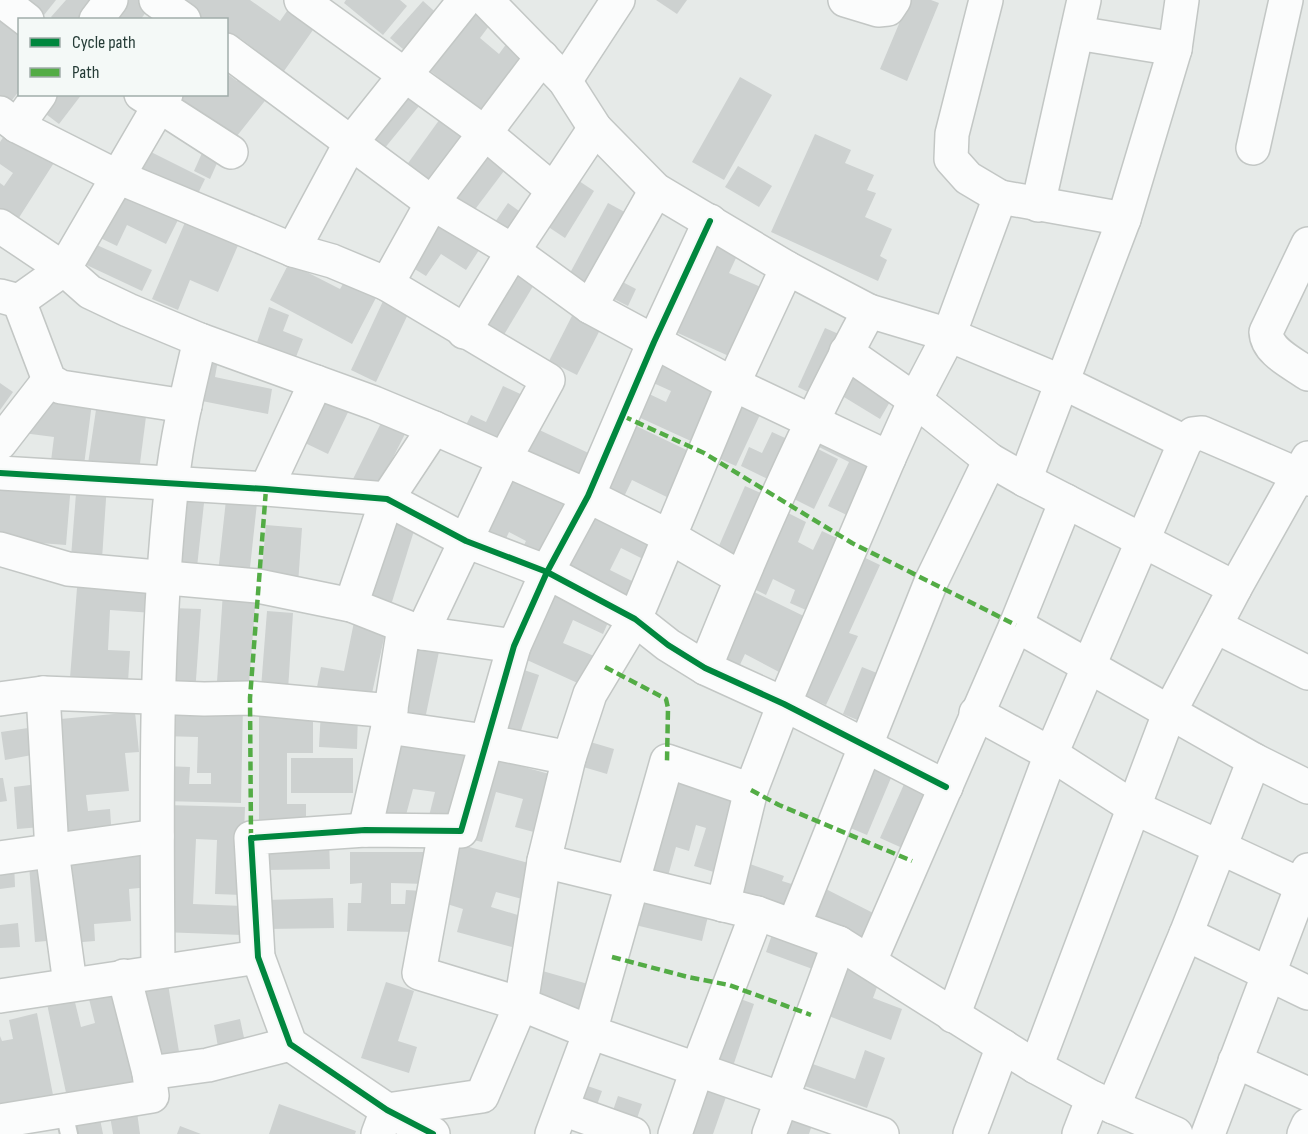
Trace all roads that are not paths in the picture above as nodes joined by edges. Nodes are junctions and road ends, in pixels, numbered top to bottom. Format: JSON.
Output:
{"nodes":[{"id":1,"x":2,"y":0,"type":"edge"},
{"id":2,"x":111,"y":0,"type":"edge"},
{"id":3,"x":156,"y":0,"type":"edge"},
{"id":4,"x":301,"y":0,"type":"edge"},
{"id":5,"x":465,"y":0,"type":"edge"},
{"id":6,"x":486,"y":0,"type":"edge"},
{"id":7,"x":618,"y":0,"type":"edge"},
{"id":8,"x":845,"y":0,"type":"edge"},
{"id":9,"x":894,"y":0,"type":"edge"},
{"id":10,"x":986,"y":0,"type":"edge"},
{"id":11,"x":1084,"y":0,"type":"edge"},
{"id":12,"x":1182,"y":0,"type":"edge"},
{"id":13,"x":1286,"y":0,"type":"edge"},
{"id":14,"x":24,"y":18,"type":"edge"},
{"id":15,"x":98,"y":18,"type":"edge"},
{"id":16,"x":181,"y":18,"type":"edge"},
{"id":17,"x":1077,"y":33,"type":"junction"},
{"id":18,"x":1175,"y":49,"type":"junction"},
{"id":19,"x":228,"y":52,"type":"edge"},
{"id":20,"x":542,"y":57,"type":"junction"},
{"id":21,"x":403,"y":75,"type":"junction"},
{"id":22,"x":565,"y":81,"type":"junction"},
{"id":23,"x":37,"y":96,"type":"edge"},
{"id":24,"x":155,"y":98,"type":"edge"},
{"id":25,"x":8,"y":119,"type":"edge"},
{"id":26,"x":595,"y":128,"type":"junction"},
{"id":27,"x":485,"y":133,"type":"junction"},
{"id":28,"x":350,"y":144,"type":"junction"},
{"id":29,"x":1253,"y":148,"type":"dead end"},
{"id":30,"x":231,"y":152,"type":"dead end"},
{"id":31,"x":118,"y":177,"type":"junction"},
{"id":32,"x":553,"y":190,"type":"junction"},
{"id":33,"x":656,"y":190,"type":"junction"},
{"id":34,"x":1000,"y":197,"type":"junction"},
{"id":35,"x":432,"y":202,"type":"junction"},
{"id":36,"x":1038,"y":205,"type":"junction"},
{"id":37,"x":1124,"y":219,"type":"junction"},
{"id":38,"x":710,"y":221,"type":"junction"},
{"id":39,"x":0,"y":226,"type":"edge"},
{"id":40,"x":1308,"y":244,"type":"edge"},
{"id":41,"x":293,"y":250,"type":"junction"},
{"id":42,"x":513,"y":251,"type":"junction"},
{"id":43,"x":787,"y":268,"type":"junction"},
{"id":44,"x":64,"y":269,"type":"junction"},
{"id":45,"x":387,"y":284,"type":"junction"},
{"id":46,"x":10,"y":298,"type":"edge"},
{"id":47,"x":590,"y":307,"type":"junction"},
{"id":48,"x":868,"y":311,"type":"junction"},
{"id":49,"x":464,"y":332,"type":"junction"},
{"id":50,"x":949,"y":335,"type":"junction"},
{"id":51,"x":200,"y":340,"type":"junction"},
{"id":52,"x":654,"y":342,"type":"junction"},
{"id":53,"x":846,"y":352,"type":"junction"},
{"id":54,"x":1308,"y":374,"type":"edge"},
{"id":55,"x":49,"y":380,"type":"junction"},
{"id":56,"x":316,"y":382,"type":"junction"},
{"id":57,"x":1062,"y":382,"type":"junction"},
{"id":58,"x":733,"y":384,"type":"junction"},
{"id":59,"x":915,"y":400,"type":"junction"},
{"id":60,"x":185,"y":406,"type":"junction"},
{"id":61,"x":811,"y":422,"type":"junction"},
{"id":62,"x":434,"y":428,"type":"junction"},
{"id":63,"x":1185,"y":442,"type":"junction"},
{"id":64,"x":0,"y":443,"type":"edge"},
{"id":65,"x":889,"y":458,"type":"junction"},
{"id":66,"x":504,"y":460,"type":"junction"},
{"id":67,"x":990,"y":460,"type":"junction"},
{"id":68,"x":1305,"y":470,"type":"edge"},
{"id":69,"x":0,"y":473,"type":"edge"},
{"id":70,"x":1025,"y":480,"type":"junction"},
{"id":71,"x":172,"y":483,"type":"junction"},
{"id":72,"x":266,"y":489,"type":"junction"},
{"id":73,"x":588,"y":496,"type":"junction"},
{"id":74,"x":387,"y":499,"type":"junction"},
{"id":75,"x":1066,"y":501,"type":"junction"},
{"id":76,"x":670,"y":537,"type":"junction"},
{"id":77,"x":1142,"y":539,"type":"junction"},
{"id":78,"x":465,"y":542,"type":"junction"},
{"id":79,"x":0,"y":549,"type":"edge"},
{"id":80,"x":547,"y":572,"type":"junction"},
{"id":81,"x":165,"y":577,"type":"junction"},
{"id":82,"x":741,"y":578,"type":"junction"},
{"id":83,"x":1235,"y":588,"type":"junction"},
{"id":84,"x":351,"y":605,"type":"junction"},
{"id":85,"x":635,"y":619,"type":"junction"},
{"id":86,"x":1016,"y":625,"type":"junction"},
{"id":87,"x":1215,"y":626,"type":"junction"},
{"id":88,"x":413,"y":630,"type":"junction"},
{"id":89,"x":514,"y":646,"type":"junction"},
{"id":90,"x":1088,"y":664,"type":"junction"},
{"id":91,"x":705,"y":668,"type":"junction"},
{"id":92,"x":1308,"y":673,"type":"edge"},
{"id":93,"x":43,"y":693,"type":"junction"},
{"id":94,"x":158,"y":697,"type":"junction"},
{"id":95,"x":0,"y":699,"type":"edge"},
{"id":96,"x":784,"y":704,"type":"junction"},
{"id":97,"x":1170,"y":711,"type":"junction"},
{"id":98,"x":976,"y":713,"type":"junction"},
{"id":99,"x":389,"y":719,"type":"junction"},
{"id":100,"x":485,"y":741,"type":"junction"},
{"id":101,"x":865,"y":748,"type":"junction"},
{"id":102,"x":1051,"y":754,"type":"junction"},
{"id":103,"x":569,"y":758,"type":"junction"},
{"id":104,"x":1254,"y":760,"type":"junction"},
{"id":105,"x":946,"y":787,"type":"junction"},
{"id":106,"x":1308,"y":787,"type":"edge"},
{"id":107,"x":751,"y":790,"type":"junction"},
{"id":108,"x":1133,"y":807,"type":"junction"},
{"id":109,"x":365,"y":830,"type":"junction"},
{"id":110,"x":446,"y":832,"type":"junction"},
{"id":111,"x":157,"y":836,"type":"junction"},
{"id":112,"x":1218,"y":848,"type":"junction"},
{"id":113,"x":52,"y":851,"type":"junction"},
{"id":114,"x":0,"y":858,"type":"edge"},
{"id":115,"x":544,"y":861,"type":"junction"},
{"id":116,"x":632,"y":881,"type":"junction"},
{"id":117,"x":1304,"y":887,"type":"edge"},
{"id":118,"x":723,"y":905,"type":"junction"},
{"id":119,"x":757,"y":913,"type":"junction"},
{"id":120,"x":794,"y":925,"type":"junction"},
{"id":121,"x":1186,"y":934,"type":"junction"},
{"id":122,"x":839,"y":943,"type":"junction"},
{"id":123,"x":258,"y":957,"type":"junction"},
{"id":124,"x":870,"y":961,"type":"junction"},
{"id":125,"x":158,"y":971,"type":"junction"},
{"id":126,"x":1268,"y":973,"type":"junction"},
{"id":127,"x":123,"y":976,"type":"junction"},
{"id":128,"x":70,"y":984,"type":"junction"},
{"id":129,"x":1308,"y":993,"type":"edge"},
{"id":130,"x":0,"y":996,"type":"edge"},
{"id":131,"x":521,"y":1004,"type":"junction"},
{"id":132,"x":953,"y":1016,"type":"junction"},
{"id":133,"x":590,"y":1032,"type":"junction"},
{"id":134,"x":291,"y":1044,"type":"junction"},
{"id":135,"x":1003,"y":1046,"type":"junction"},
{"id":136,"x":1235,"y":1060,"type":"junction"},
{"id":137,"x":1036,"y":1067,"type":"junction"},
{"id":138,"x":696,"y":1070,"type":"junction"},
{"id":139,"x":148,"y":1073,"type":"junction"},
{"id":140,"x":1308,"y":1094,"type":"edge"},
{"id":141,"x":783,"y":1101,"type":"junction"},
{"id":142,"x":1103,"y":1102,"type":"junction"},
{"id":143,"x":0,"y":1120,"type":"edge"},
{"id":144,"x":66,"y":1121,"type":"edge"},
{"id":145,"x":558,"y":1121,"type":"edge"},
{"id":146,"x":383,"y":1122,"type":"edge"},
{"id":147,"x":1308,"y":1125,"type":"edge"},
{"id":148,"x":433,"y":1134,"type":"edge"},
{"id":149,"x":633,"y":1134,"type":"edge"},
{"id":150,"x":675,"y":1134,"type":"edge"},
{"id":151,"x":770,"y":1134,"type":"edge"},
{"id":152,"x":882,"y":1134,"type":"edge"},
{"id":153,"x":970,"y":1134,"type":"edge"},
{"id":154,"x":1079,"y":1134,"type":"edge"},
{"id":155,"x":1174,"y":1134,"type":"edge"},
{"id":156,"x":1208,"y":1134,"type":"edge"},
{"id":157,"x":1304,"y":1134,"type":"edge"}],
"edges":[{"from":1,"to":14,"type":"street"},
{"from":2,"to":15,"type":"street"},
{"from":3,"to":16,"type":"street"},
{"from":4,"to":21,"type":"street"},
{"from":5,"to":21,"type":"street"},
{"from":6,"to":20,"type":"street"},
{"from":7,"to":22,"type":"street"},
{"from":8,"to":9,"type":"street"},
{"from":10,"to":34,"type":"street"},
{"from":11,"to":17,"type":"street"},
{"from":12,"to":18,"type":"street"},
{"from":13,"to":29,"type":"street"},
{"from":17,"to":18,"type":"street"},
{"from":17,"to":36,"type":"street"},
{"from":18,"to":37,"type":"street"},
{"from":19,"to":28,"type":"street"},
{"from":20,"to":22,"type":"street"},
{"from":20,"to":27,"type":"street"},
{"from":21,"to":27,"type":"street"},
{"from":21,"to":28,"type":"street"},
{"from":22,"to":26,"type":"street"},
{"from":23,"to":25,"type":"street"},
{"from":24,"to":30,"type":"street"},
{"from":24,"to":31,"type":"street"},
{"from":25,"to":31,"type":"street"},
{"from":26,"to":32,"type":"street"},
{"from":26,"to":33,"type":"street"},
{"from":27,"to":32,"type":"street"},
{"from":27,"to":35,"type":"street"},
{"from":28,"to":35,"type":"street"},
{"from":28,"to":41,"type":"street"},
{"from":31,"to":41,"type":"street"},
{"from":31,"to":44,"type":"street"},
{"from":32,"to":42,"type":"street"},
{"from":33,"to":38,"type":"street"},
{"from":33,"to":47,"type":"street"},
{"from":34,"to":36,"type":"street"},
{"from":34,"to":50,"type":"street"},
{"from":35,"to":42,"type":"street"},
{"from":35,"to":45,"type":"street"},
{"from":36,"to":37,"type":"street"},
{"from":37,"to":57,"type":"street"},
{"from":38,"to":43,"type":"street"},
{"from":38,"to":52,"type":"street"},
{"from":39,"to":44,"type":"street"},
{"from":40,"to":54,"type":"street"},
{"from":41,"to":45,"type":"street"},
{"from":42,"to":47,"type":"street"},
{"from":42,"to":49,"type":"street"},
{"from":43,"to":48,"type":"street"},
{"from":43,"to":58,"type":"street"},
{"from":44,"to":46,"type":"street"},
{"from":44,"to":51,"type":"street"},
{"from":45,"to":49,"type":"street"},
{"from":46,"to":55,"type":"street"},
{"from":47,"to":52,"type":"street"},
{"from":48,"to":50,"type":"street"},
{"from":48,"to":53,"type":"street"},
{"from":49,"to":66,"type":"street"},
{"from":50,"to":57,"type":"street"},
{"from":50,"to":59,"type":"street"},
{"from":51,"to":56,"type":"street"},
{"from":51,"to":60,"type":"street"},
{"from":52,"to":58,"type":"street"},
{"from":52,"to":73,"type":"street"},
{"from":53,"to":59,"type":"street"},
{"from":53,"to":61,"type":"street"},
{"from":55,"to":60,"type":"street"},
{"from":55,"to":64,"type":"street"},
{"from":56,"to":62,"type":"street"},
{"from":56,"to":72,"type":"street"},
{"from":57,"to":63,"type":"street"},
{"from":57,"to":70,"type":"street"},
{"from":58,"to":61,"type":"street"},
{"from":58,"to":76,"type":"street"},
{"from":59,"to":65,"type":"street"},
{"from":59,"to":67,"type":"street"},
{"from":60,"to":71,"type":"street"},
{"from":61,"to":65,"type":"street"},
{"from":61,"to":82,"type":"street"},
{"from":62,"to":66,"type":"street"},
{"from":62,"to":74,"type":"street"},
{"from":63,"to":68,"type":"street"},
{"from":63,"to":77,"type":"street"},
{"from":65,"to":96,"type":"street"},
{"from":66,"to":73,"type":"street"},
{"from":66,"to":78,"type":"street"},
{"from":67,"to":70,"type":"street"},
{"from":67,"to":101,"type":"street"},
{"from":68,"to":83,"type":"street"},
{"from":69,"to":71,"type":"street"},
{"from":70,"to":75,"type":"street"},
{"from":71,"to":72,"type":"street"},
{"from":71,"to":81,"type":"street"},
{"from":72,"to":74,"type":"street"},
{"from":73,"to":76,"type":"street"},
{"from":73,"to":80,"type":"street"},
{"from":74,"to":78,"type":"street"},
{"from":74,"to":84,"type":"street"},
{"from":75,"to":77,"type":"street"},
{"from":75,"to":86,"type":"street"},
{"from":76,"to":82,"type":"street"},
{"from":76,"to":85,"type":"street"},
{"from":77,"to":83,"type":"street"},
{"from":77,"to":90,"type":"street"},
{"from":78,"to":80,"type":"street"},
{"from":78,"to":88,"type":"street"},
{"from":79,"to":81,"type":"street"},
{"from":80,"to":85,"type":"street"},
{"from":80,"to":89,"type":"street"},
{"from":81,"to":84,"type":"street"},
{"from":81,"to":94,"type":"street"},
{"from":82,"to":91,"type":"street"},
{"from":83,"to":87,"type":"street"},
{"from":84,"to":88,"type":"street"},
{"from":85,"to":91,"type":"street"},
{"from":85,"to":103,"type":"street"},
{"from":86,"to":90,"type":"street"},
{"from":86,"to":98,"type":"street"},
{"from":87,"to":92,"type":"street"},
{"from":87,"to":97,"type":"street"},
{"from":88,"to":89,"type":"street"},
{"from":88,"to":99,"type":"street"},
{"from":89,"to":100,"type":"street"},
{"from":90,"to":97,"type":"street"},
{"from":90,"to":102,"type":"street"},
{"from":91,"to":96,"type":"street"},
{"from":93,"to":94,"type":"street"},
{"from":93,"to":95,"type":"street"},
{"from":93,"to":113,"type":"street"},
{"from":94,"to":99,"type":"street"},
{"from":94,"to":111,"type":"street"},
{"from":96,"to":101,"type":"street"},
{"from":96,"to":107,"type":"street"},
{"from":97,"to":104,"type":"street"},
{"from":97,"to":108,"type":"street"},
{"from":98,"to":102,"type":"street"},
{"from":98,"to":105,"type":"street"},
{"from":99,"to":100,"type":"street"},
{"from":99,"to":109,"type":"street"},
{"from":100,"to":103,"type":"street"},
{"from":100,"to":110,"type":"street"},
{"from":101,"to":105,"type":"street"},
{"from":101,"to":120,"type":"street"},
{"from":102,"to":108,"type":"street"},
{"from":102,"to":132,"type":"street"},
{"from":103,"to":115,"type":"street"},
{"from":104,"to":106,"type":"street"},
{"from":104,"to":112,"type":"street"},
{"from":105,"to":124,"type":"street"},
{"from":107,"to":116,"type":"street"},
{"from":107,"to":118,"type":"street"},
{"from":108,"to":112,"type":"street"},
{"from":108,"to":137,"type":"street"},
{"from":109,"to":110,"type":"street"},
{"from":109,"to":123,"type":"street"},
{"from":110,"to":131,"type":"street"},
{"from":111,"to":113,"type":"street"},
{"from":111,"to":125,"type":"street"},
{"from":112,"to":117,"type":"street"},
{"from":112,"to":121,"type":"street"},
{"from":113,"to":114,"type":"street"},
{"from":113,"to":128,"type":"street"},
{"from":115,"to":116,"type":"street"},
{"from":115,"to":131,"type":"street"},
{"from":116,"to":118,"type":"street"},
{"from":116,"to":133,"type":"street"},
{"from":117,"to":126,"type":"street"},
{"from":118,"to":119,"type":"street"},
{"from":119,"to":120,"type":"street"},
{"from":119,"to":138,"type":"street"},
{"from":120,"to":122,"type":"street"},
{"from":121,"to":126,"type":"street"},
{"from":121,"to":142,"type":"street"},
{"from":122,"to":124,"type":"street"},
{"from":122,"to":141,"type":"street"},
{"from":123,"to":125,"type":"street"},
{"from":123,"to":134,"type":"street"},
{"from":124,"to":132,"type":"street"},
{"from":125,"to":127,"type":"street"},
{"from":126,"to":129,"type":"street"},
{"from":126,"to":136,"type":"street"},
{"from":127,"to":128,"type":"street"},
{"from":127,"to":139,"type":"street"},
{"from":128,"to":130,"type":"street"},
{"from":131,"to":133,"type":"street"},
{"from":131,"to":146,"type":"street"},
{"from":132,"to":135,"type":"street"},
{"from":133,"to":138,"type":"street"},
{"from":133,"to":145,"type":"street"},
{"from":134,"to":139,"type":"street"},
{"from":134,"to":146,"type":"street"},
{"from":135,"to":137,"type":"street"},
{"from":135,"to":153,"type":"street"},
{"from":136,"to":140,"type":"street"},
{"from":136,"to":156,"type":"street"},
{"from":137,"to":142,"type":"street"},
{"from":138,"to":141,"type":"street"},
{"from":138,"to":150,"type":"street"},
{"from":139,"to":144,"type":"street"},
{"from":141,"to":151,"type":"street"},
{"from":141,"to":152,"type":"street"},
{"from":142,"to":154,"type":"street"},
{"from":142,"to":155,"type":"street"},
{"from":143,"to":144,"type":"street"},
{"from":145,"to":149,"type":"street"},
{"from":146,"to":148,"type":"street"},
{"from":147,"to":157,"type":"street"}]}
